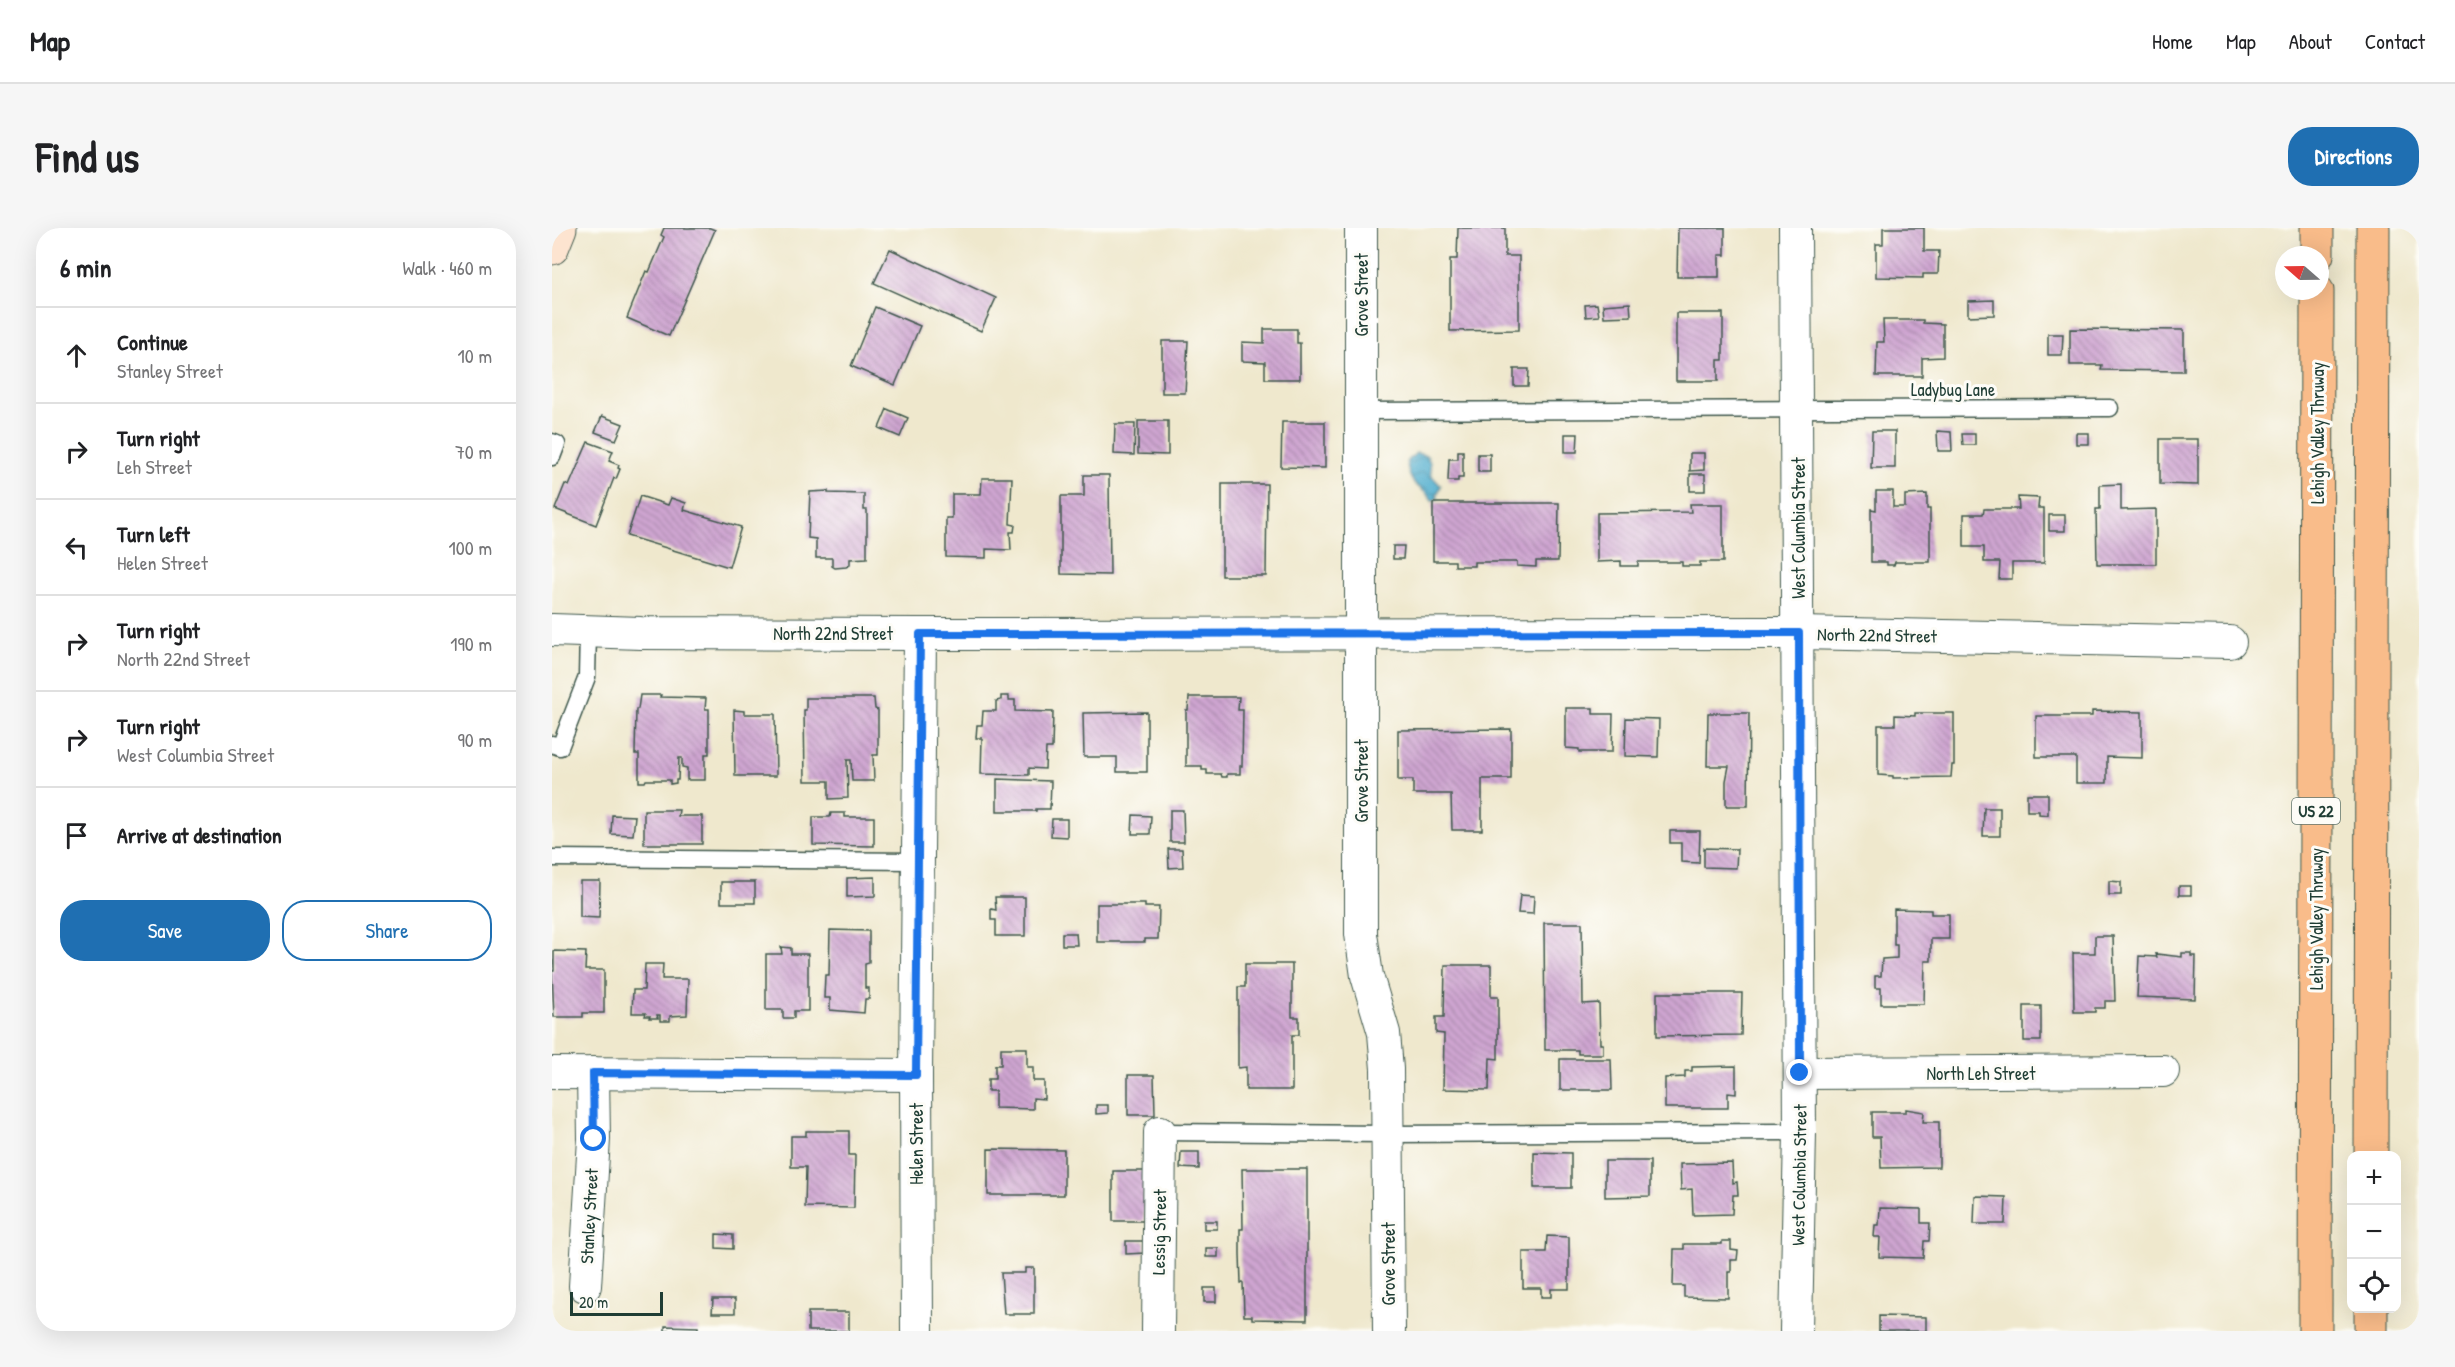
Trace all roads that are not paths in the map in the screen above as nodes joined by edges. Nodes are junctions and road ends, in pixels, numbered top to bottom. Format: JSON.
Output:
{"nodes":[{"id":1,"x":560,"y":228,"type":"edge"},
{"id":2,"x":1361,"y":228,"type":"edge"},
{"id":3,"x":1795,"y":228,"type":"edge"},
{"id":4,"x":2317,"y":228,"type":"edge"},
{"id":5,"x":2373,"y":228,"type":"edge"},
{"id":6,"x":2317,"y":246,"type":"edge"},
{"id":7,"x":552,"y":248,"type":"edge"},
{"id":8,"x":2317,"y":300,"type":"edge"},
{"id":9,"x":2110,"y":408,"type":"dead end"},
{"id":10,"x":1797,"y":410,"type":"junction"},
{"id":11,"x":1362,"y":411,"type":"junction"},
{"id":12,"x":552,"y":442,"type":"edge"},
{"id":13,"x":552,"y":458,"type":"edge"},
{"id":14,"x":552,"y":630,"type":"edge"},
{"id":15,"x":588,"y":631,"type":"junction"},
{"id":16,"x":1361,"y":633,"type":"junction"},
{"id":17,"x":1799,"y":633,"type":"junction"},
{"id":18,"x":920,"y":634,"type":"junction"},
{"id":19,"x":2230,"y":642,"type":"dead end"},
{"id":20,"x":552,"y":744,"type":"edge"},
{"id":21,"x":552,"y":858,"type":"edge"},
{"id":22,"x":917,"y":861,"type":"junction"},
{"id":23,"x":2163,"y":1071,"type":"dead end"},
{"id":24,"x":552,"y":1073,"type":"edge"},
{"id":25,"x":593,"y":1073,"type":"junction"},
{"id":26,"x":1800,"y":1073,"type":"junction"},
{"id":27,"x":916,"y":1075,"type":"junction"},
{"id":28,"x":1160,"y":1132,"type":"joint"},
{"id":29,"x":1800,"y":1132,"type":"junction"},
{"id":30,"x":1388,"y":1134,"type":"junction"},
{"id":31,"x":2371,"y":1151,"type":"edge"},
{"id":32,"x":585,"y":1286,"type":"dead end"},
{"id":33,"x":2371,"y":1313,"type":"edge"},
{"id":34,"x":916,"y":1331,"type":"edge"},
{"id":35,"x":1158,"y":1331,"type":"edge"},
{"id":36,"x":1389,"y":1331,"type":"edge"},
{"id":37,"x":1796,"y":1331,"type":"edge"},
{"id":38,"x":2315,"y":1331,"type":"edge"},
{"id":39,"x":2371,"y":1331,"type":"edge"}],
"edges":[{"from":1,"to":7,"type":"main road"},
{"from":2,"to":11,"type":"street","name":"Grove Street"},
{"from":3,"to":10,"type":"street","name":"West Columbia Street"},
{"from":4,"to":6,"type":"highway"},
{"from":5,"to":31,"type":"highway"},
{"from":8,"to":38,"type":"highway","name":"Lehigh Valley Thruway","number":"US 22"},
{"from":9,"to":10,"type":"lane","name":"Ladybug Lane"},
{"from":10,"to":11,"type":"lane","name":"Ladybug Lane"},
{"from":10,"to":17,"type":"street","name":"West Columbia Street"},
{"from":11,"to":16,"type":"street","name":"Grove Street"},
{"from":12,"to":13,"type":"lane"},
{"from":14,"to":15,"type":"street","name":"North 22nd Street"},
{"from":15,"to":18,"type":"street","name":"North 22nd Street"},
{"from":15,"to":20,"type":"lane"},
{"from":16,"to":17,"type":"street","name":"North 22nd Street"},
{"from":16,"to":18,"type":"street","name":"North 22nd Street"},
{"from":16,"to":30,"type":"street","name":"Grove Street"},
{"from":17,"to":19,"type":"street","name":"North 22nd Street"},
{"from":17,"to":26,"type":"street","name":"West Columbia Street"},
{"from":18,"to":22,"type":"street","name":"Helen Street"},
{"from":21,"to":22,"type":"lane"},
{"from":22,"to":27,"type":"street","name":"Helen Street"},
{"from":23,"to":26,"type":"street","name":"North Leh Street"},
{"from":24,"to":25,"type":"street"},
{"from":25,"to":27,"type":"street"},
{"from":25,"to":32,"type":"street","name":"Stanley Street"},
{"from":26,"to":29,"type":"street","name":"West Columbia Street"},
{"from":27,"to":34,"type":"street","name":"Helen Street"},
{"from":28,"to":30,"type":"lane"},
{"from":28,"to":35,"type":"street","name":"Lessig Street"},
{"from":29,"to":30,"type":"lane"},
{"from":29,"to":37,"type":"street","name":"West Columbia Street"},
{"from":30,"to":36,"type":"street","name":"Grove Street"},
{"from":33,"to":39,"type":"highway"}]}
